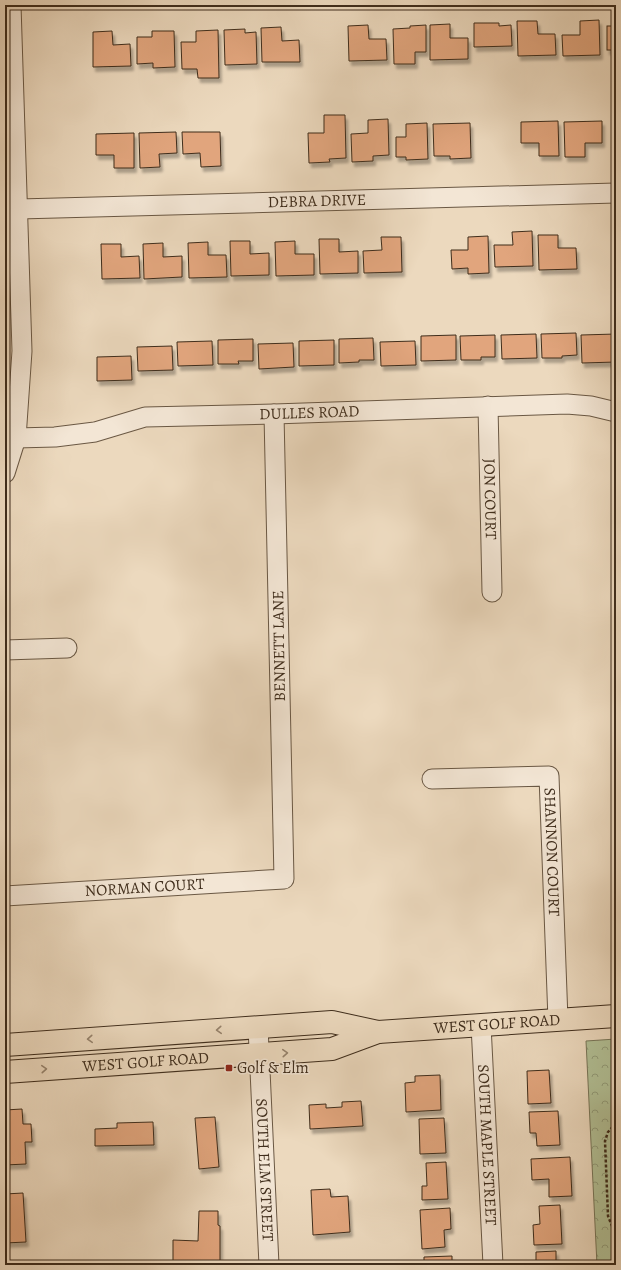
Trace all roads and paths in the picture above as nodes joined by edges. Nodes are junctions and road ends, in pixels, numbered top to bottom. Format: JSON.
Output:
{"nodes":[{"id":1,"x":11,"y":5,"type":"edge"},
{"id":2,"x":616,"y":193,"type":"edge"},
{"id":3,"x":19,"y":209,"type":"junction"},
{"id":4,"x":488,"y":406,"type":"junction"},
{"id":5,"x":616,"y":412,"type":"edge"},
{"id":6,"x":274,"y":414,"type":"junction"},
{"id":7,"x":11,"y":437,"type":"edge"},
{"id":8,"x":5,"y":473,"type":"edge"},
{"id":9,"x":492,"y":592,"type":"dead end"},
{"id":10,"x":67,"y":648,"type":"dead end"},
{"id":11,"x":5,"y":650,"type":"edge"},
{"id":12,"x":432,"y":779,"type":"dead end"},
{"id":13,"x":284,"y":879,"type":"joint"},
{"id":14,"x":5,"y":896,"type":"edge"},
{"id":15,"x":616,"y":1016,"type":"edge"},
{"id":16,"x":558,"y":1020,"type":"junction"},
{"id":17,"x":481,"y":1025,"type":"junction"},
{"id":18,"x":258,"y":1027,"type":"junction"},
{"id":19,"x":378,"y":1032,"type":"junction"},
{"id":20,"x":5,"y":1045,"type":"edge"},
{"id":21,"x":259,"y":1054,"type":"junction"},
{"id":22,"x":5,"y":1072,"type":"edge"},
{"id":23,"x":616,"y":1122,"type":"edge"},
{"id":24,"x":616,"y":1236,"type":"edge"},
{"id":25,"x":269,"y":1265,"type":"edge"},
{"id":26,"x":493,"y":1265,"type":"edge"}],
"edges":[{"from":1,"to":3,"type":"street"},
{"from":2,"to":3,"type":"street","name":"DEBRA DRIVE"},
{"from":3,"to":7,"type":"street"},
{"from":4,"to":5,"type":"street","name":"DULLES ROAD"},
{"from":4,"to":6,"type":"street","name":"DULLES ROAD"},
{"from":4,"to":9,"type":"street","name":"JON COURT"},
{"from":6,"to":7,"type":"street","name":"DULLES ROAD"},
{"from":6,"to":13,"type":"street","name":"BENNETT LANE"},
{"from":7,"to":8,"type":"street"},
{"from":10,"to":11,"type":"street"},
{"from":12,"to":16,"type":"street","name":"SHANNON COURT"},
{"from":13,"to":14,"type":"street","name":"NORMAN COURT"},
{"from":15,"to":16,"type":"main road","name":"WEST GOLF ROAD"},
{"from":16,"to":17,"type":"main road","name":"WEST GOLF ROAD"},
{"from":17,"to":19,"type":"main road","name":"WEST GOLF ROAD"},
{"from":17,"to":26,"type":"street","name":"SOUTH MAPLE STREET"},
{"from":18,"to":19,"type":"main road","name":"WEST GOLF ROAD"},
{"from":18,"to":20,"type":"main road","name":"WEST GOLF ROAD","one_way":true},
{"from":18,"to":21,"type":"street","name":"SOUTH ELM STREET"},
{"from":21,"to":19,"type":"main road","name":"WEST GOLF ROAD","one_way":true},
{"from":22,"to":21,"type":"main road","name":"WEST GOLF ROAD","one_way":true},
{"from":21,"to":25,"type":"street","name":"SOUTH ELM STREET"},
{"from":23,"to":24,"type":"path"}]}
